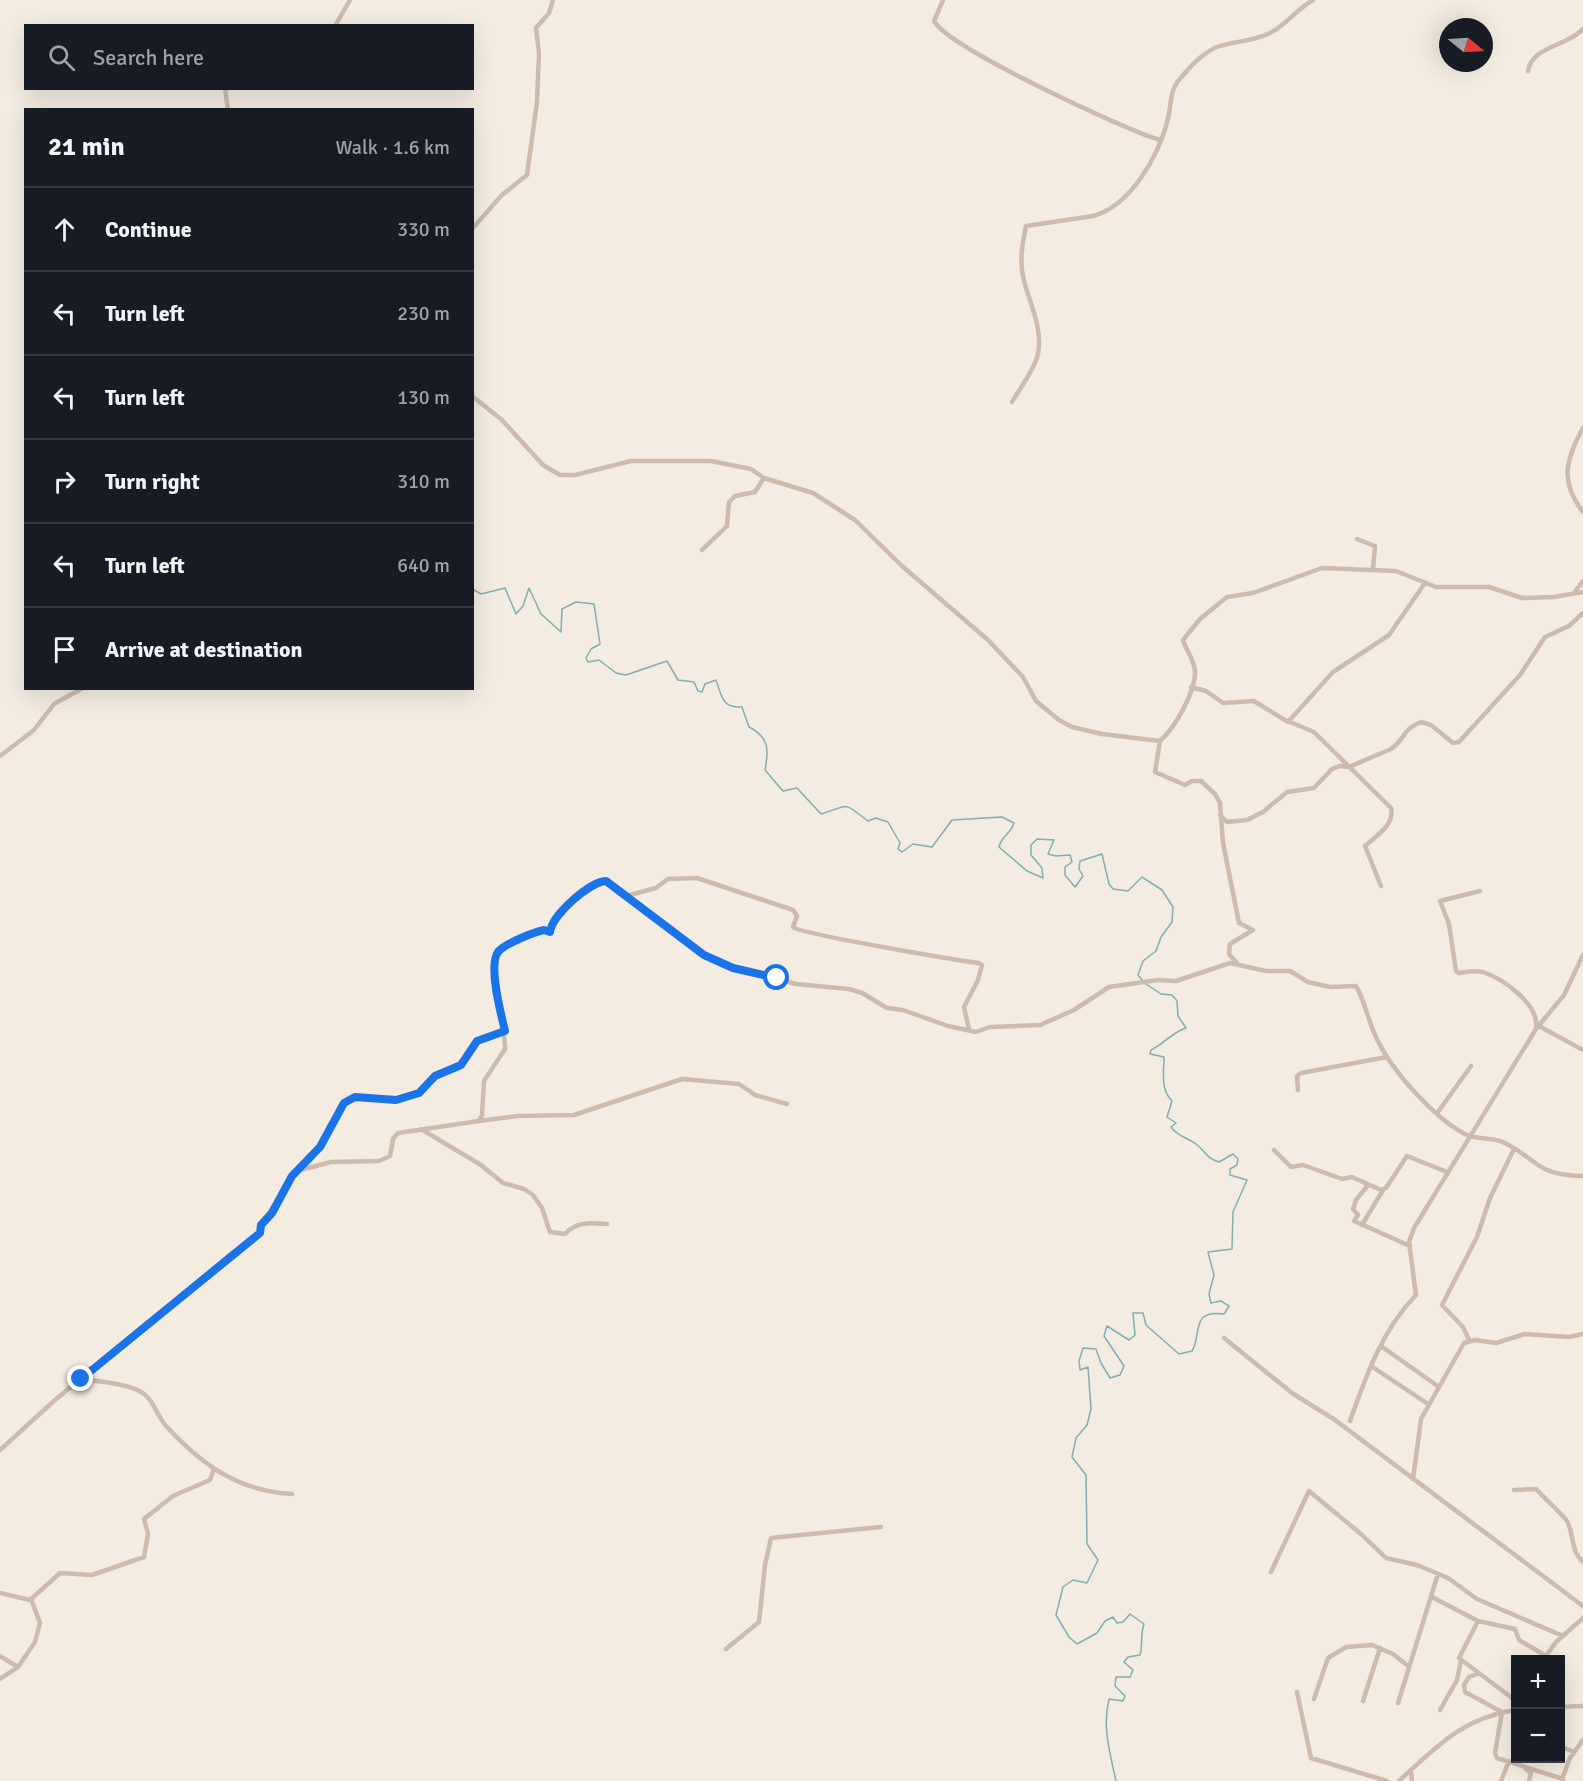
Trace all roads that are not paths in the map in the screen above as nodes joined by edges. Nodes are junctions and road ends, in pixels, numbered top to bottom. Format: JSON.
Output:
{"nodes":[{"id":1,"x":350,"y":0,"type":"edge"},
{"id":2,"x":553,"y":0,"type":"edge"},
{"id":3,"x":943,"y":0,"type":"edge"},
{"id":4,"x":1313,"y":0,"type":"edge"},
{"id":5,"x":336,"y":24,"type":"edge"},
{"id":6,"x":1583,"y":29,"type":"edge"},
{"id":7,"x":1528,"y":71,"type":"dead end"},
{"id":8,"x":225,"y":90,"type":"edge"},
{"id":9,"x":228,"y":108,"type":"edge"},
{"id":10,"x":1160,"y":140,"type":"junction"},
{"id":11,"x":474,"y":227,"type":"edge"},
{"id":12,"x":474,"y":398,"type":"edge"},
{"id":13,"x":1012,"y":402,"type":"dead end"},
{"id":14,"x":1583,"y":428,"type":"edge"},
{"id":15,"x":764,"y":478,"type":"junction"},
{"id":16,"x":1583,"y":512,"type":"edge"},
{"id":17,"x":1357,"y":539,"type":"dead end"},
{"id":18,"x":702,"y":550,"type":"dead end"},
{"id":19,"x":1373,"y":569,"type":"junction"},
{"id":20,"x":1583,"y":581,"type":"edge"},
{"id":21,"x":1425,"y":583,"type":"junction"},
{"id":22,"x":1583,"y":591,"type":"edge"},
{"id":23,"x":1574,"y":593,"type":"junction"},
{"id":24,"x":1582,"y":617,"type":"edge"},
{"id":25,"x":1191,"y":687,"type":"junction"},
{"id":26,"x":79,"y":690,"type":"edge"},
{"id":27,"x":1290,"y":722,"type":"junction"},
{"id":28,"x":1160,"y":741,"type":"junction"},
{"id":29,"x":0,"y":756,"type":"edge"},
{"id":30,"x":1349,"y":767,"type":"junction"},
{"id":31,"x":1220,"y":815,"type":"junction"},
{"id":32,"x":1227,"y":822,"type":"junction"},
{"id":33,"x":1221,"y":828,"type":"junction"},
{"id":34,"x":1381,"y":886,"type":"dead end"},
{"id":35,"x":1480,"y":891,"type":"dead end"},
{"id":36,"x":626,"y":896,"type":"junction"},
{"id":37,"x":1583,"y":956,"type":"edge"},
{"id":38,"x":1237,"y":963,"type":"junction"},
{"id":39,"x":1576,"y":972,"type":"junction"},
{"id":40,"x":1583,"y":975,"type":"edge"},
{"id":41,"x":1537,"y":1026,"type":"junction"},
{"id":42,"x":969,"y":1029,"type":"junction"},
{"id":43,"x":505,"y":1031,"type":"junction"},
{"id":44,"x":1583,"y":1050,"type":"edge"},
{"id":45,"x":1387,"y":1057,"type":"junction"},
{"id":46,"x":1471,"y":1066,"type":"dead end"},
{"id":47,"x":1298,"y":1090,"type":"dead end"},
{"id":48,"x":787,"y":1104,"type":"dead end"},
{"id":49,"x":1438,"y":1112,"type":"junction"},
{"id":50,"x":479,"y":1121,"type":"junction"},
{"id":51,"x":421,"y":1129,"type":"junction"},
{"id":52,"x":1471,"y":1137,"type":"junction"},
{"id":53,"x":1514,"y":1149,"type":"junction"},
{"id":54,"x":1274,"y":1150,"type":"dead end"},
{"id":55,"x":297,"y":1171,"type":"junction"},
{"id":56,"x":1447,"y":1172,"type":"junction"},
{"id":57,"x":1583,"y":1176,"type":"edge"},
{"id":58,"x":1368,"y":1185,"type":"junction"},
{"id":59,"x":1383,"y":1190,"type":"junction"},
{"id":60,"x":607,"y":1224,"type":"dead end"},
{"id":61,"x":1362,"y":1225,"type":"junction"},
{"id":62,"x":1410,"y":1246,"type":"junction"},
{"id":63,"x":1583,"y":1334,"type":"edge"},
{"id":64,"x":1224,"y":1338,"type":"dead end"},
{"id":65,"x":1469,"y":1340,"type":"junction"},
{"id":66,"x":1381,"y":1346,"type":"junction"},
{"id":67,"x":1371,"y":1366,"type":"junction"},
{"id":68,"x":81,"y":1379,"type":"junction"},
{"id":69,"x":1439,"y":1387,"type":"junction"},
{"id":70,"x":1428,"y":1404,"type":"junction"},
{"id":71,"x":1350,"y":1421,"type":"dead end"},
{"id":72,"x":0,"y":1450,"type":"edge"},
{"id":73,"x":214,"y":1469,"type":"junction"},
{"id":74,"x":1413,"y":1479,"type":"junction"},
{"id":75,"x":1515,"y":1490,"type":"dead end"},
{"id":76,"x":292,"y":1494,"type":"dead end"},
{"id":77,"x":881,"y":1527,"type":"dead end"},
{"id":78,"x":1583,"y":1562,"type":"edge"},
{"id":79,"x":1271,"y":1572,"type":"dead end"},
{"id":80,"x":1438,"y":1574,"type":"junction"},
{"id":81,"x":0,"y":1593,"type":"edge"},
{"id":82,"x":1432,"y":1597,"type":"junction"},
{"id":83,"x":31,"y":1599,"type":"junction"},
{"id":84,"x":1583,"y":1606,"type":"edge"},
{"id":85,"x":1583,"y":1618,"type":"edge"},
{"id":86,"x":1478,"y":1621,"type":"junction"},
{"id":87,"x":1563,"y":1636,"type":"junction"},
{"id":88,"x":1380,"y":1648,"type":"junction"},
{"id":89,"x":726,"y":1649,"type":"dead end"},
{"id":90,"x":1541,"y":1655,"type":"edge"},
{"id":91,"x":1547,"y":1655,"type":"edge"},
{"id":92,"x":0,"y":1656,"type":"edge"},
{"id":93,"x":1461,"y":1660,"type":"junction"},
{"id":94,"x":1408,"y":1666,"type":"junction"},
{"id":95,"x":18,"y":1667,"type":"junction"},
{"id":96,"x":1478,"y":1674,"type":"junction"},
{"id":97,"x":0,"y":1678,"type":"edge"},
{"id":98,"x":1297,"y":1692,"type":"dead end"},
{"id":99,"x":1511,"y":1698,"type":"edge"},
{"id":100,"x":1314,"y":1699,"type":"dead end"},
{"id":101,"x":1363,"y":1701,"type":"dead end"},
{"id":102,"x":1398,"y":1703,"type":"dead end"},
{"id":103,"x":1583,"y":1706,"type":"edge"},
{"id":104,"x":1565,"y":1707,"type":"edge"},
{"id":105,"x":1440,"y":1710,"type":"dead end"},
{"id":106,"x":1511,"y":1711,"type":"edge"},
{"id":107,"x":1502,"y":1712,"type":"junction"},
{"id":108,"x":1583,"y":1740,"type":"edge"},
{"id":109,"x":1565,"y":1748,"type":"edge"},
{"id":110,"x":1574,"y":1752,"type":"junction"},
{"id":111,"x":1509,"y":1761,"type":"junction"},
{"id":112,"x":1520,"y":1764,"type":"junction"},
{"id":113,"x":1411,"y":1771,"type":"junction"},
{"id":114,"x":1562,"y":1780,"type":"edge"},
{"id":115,"x":1387,"y":1781,"type":"edge"},
{"id":116,"x":1399,"y":1781,"type":"edge"},
{"id":117,"x":1412,"y":1781,"type":"edge"},
{"id":118,"x":1501,"y":1781,"type":"edge"},
{"id":119,"x":1529,"y":1781,"type":"edge"}],
"edges":[{"from":1,"to":5,"type":"street"},
{"from":2,"to":11,"type":"street"},
{"from":3,"to":10,"type":"street"},
{"from":4,"to":10,"type":"street"},
{"from":6,"to":7,"type":"street"},
{"from":8,"to":9,"type":"street"},
{"from":10,"to":13,"type":"street"},
{"from":12,"to":15,"type":"street"},
{"from":14,"to":16,"type":"street"},
{"from":15,"to":18,"type":"street"},
{"from":15,"to":28,"type":"street"},
{"from":17,"to":19,"type":"street"},
{"from":19,"to":21,"type":"street"},
{"from":19,"to":25,"type":"street"},
{"from":20,"to":23,"type":"street"},
{"from":21,"to":23,"type":"street"},
{"from":21,"to":27,"type":"street"},
{"from":22,"to":23,"type":"street"},
{"from":24,"to":30,"type":"street"},
{"from":25,"to":27,"type":"street"},
{"from":25,"to":28,"type":"street"},
{"from":26,"to":29,"type":"street"},
{"from":27,"to":30,"type":"street"},
{"from":28,"to":31,"type":"street"},
{"from":30,"to":32,"type":"street"},
{"from":30,"to":34,"type":"street"},
{"from":31,"to":32,"type":"street"},
{"from":31,"to":33,"type":"street"},
{"from":32,"to":33,"type":"street"},
{"from":33,"to":38,"type":"street"},
{"from":35,"to":41,"type":"street"},
{"from":36,"to":42,"type":"street"},
{"from":36,"to":42,"type":"street"},
{"from":36,"to":43,"type":"street"},
{"from":37,"to":39,"type":"street"},
{"from":38,"to":42,"type":"street"},
{"from":38,"to":45,"type":"street"},
{"from":39,"to":40,"type":"street"},
{"from":39,"to":41,"type":"street"},
{"from":41,"to":44,"type":"street"},
{"from":41,"to":52,"type":"street"},
{"from":43,"to":50,"type":"street"},
{"from":43,"to":55,"type":"street"},
{"from":45,"to":47,"type":"street"},
{"from":45,"to":49,"type":"street"},
{"from":46,"to":49,"type":"street"},
{"from":48,"to":50,"type":"street"},
{"from":49,"to":52,"type":"street"},
{"from":50,"to":51,"type":"street"},
{"from":51,"to":55,"type":"street"},
{"from":51,"to":60,"type":"street"},
{"from":52,"to":53,"type":"street"},
{"from":52,"to":56,"type":"street"},
{"from":53,"to":57,"type":"street"},
{"from":53,"to":65,"type":"street"},
{"from":54,"to":58,"type":"street"},
{"from":55,"to":68,"type":"street"},
{"from":56,"to":59,"type":"street"},
{"from":56,"to":62,"type":"street"},
{"from":58,"to":59,"type":"street"},
{"from":58,"to":61,"type":"street"},
{"from":59,"to":61,"type":"street"},
{"from":61,"to":62,"type":"street"},
{"from":62,"to":66,"type":"street"},
{"from":63,"to":65,"type":"street"},
{"from":64,"to":74,"type":"street"},
{"from":65,"to":69,"type":"street"},
{"from":66,"to":67,"type":"street"},
{"from":66,"to":69,"type":"street"},
{"from":67,"to":70,"type":"street"},
{"from":67,"to":71,"type":"street"},
{"from":68,"to":72,"type":"street"},
{"from":68,"to":73,"type":"street"},
{"from":69,"to":70,"type":"street"},
{"from":70,"to":74,"type":"street"},
{"from":73,"to":76,"type":"street"},
{"from":73,"to":83,"type":"street"},
{"from":74,"to":84,"type":"street"},
{"from":75,"to":78,"type":"street"},
{"from":77,"to":89,"type":"street"},
{"from":79,"to":80,"type":"street"},
{"from":80,"to":82,"type":"street"},
{"from":80,"to":87,"type":"street"},
{"from":81,"to":83,"type":"street"},
{"from":82,"to":86,"type":"street"},
{"from":82,"to":94,"type":"street"},
{"from":83,"to":95,"type":"street"},
{"from":85,"to":87,"type":"street"},
{"from":86,"to":90,"type":"street"},
{"from":86,"to":93,"type":"street"},
{"from":87,"to":91,"type":"street"},
{"from":88,"to":94,"type":"street"},
{"from":88,"to":100,"type":"street"},
{"from":88,"to":101,"type":"street"},
{"from":92,"to":95,"type":"street"},
{"from":93,"to":96,"type":"street"},
{"from":93,"to":105,"type":"street"},
{"from":94,"to":102,"type":"street"},
{"from":95,"to":97,"type":"street"},
{"from":96,"to":99,"type":"street"},
{"from":96,"to":107,"type":"street"},
{"from":98,"to":115,"type":"street"},
{"from":103,"to":104,"type":"street"},
{"from":106,"to":107,"type":"street"},
{"from":107,"to":111,"type":"street"},
{"from":107,"to":113,"type":"street"},
{"from":108,"to":110,"type":"street"},
{"from":109,"to":110,"type":"street"},
{"from":110,"to":114,"type":"street"},
{"from":111,"to":112,"type":"street"},
{"from":111,"to":118,"type":"street"},
{"from":112,"to":114,"type":"street"},
{"from":112,"to":119,"type":"street"},
{"from":113,"to":116,"type":"street"},
{"from":113,"to":117,"type":"street"}]}
